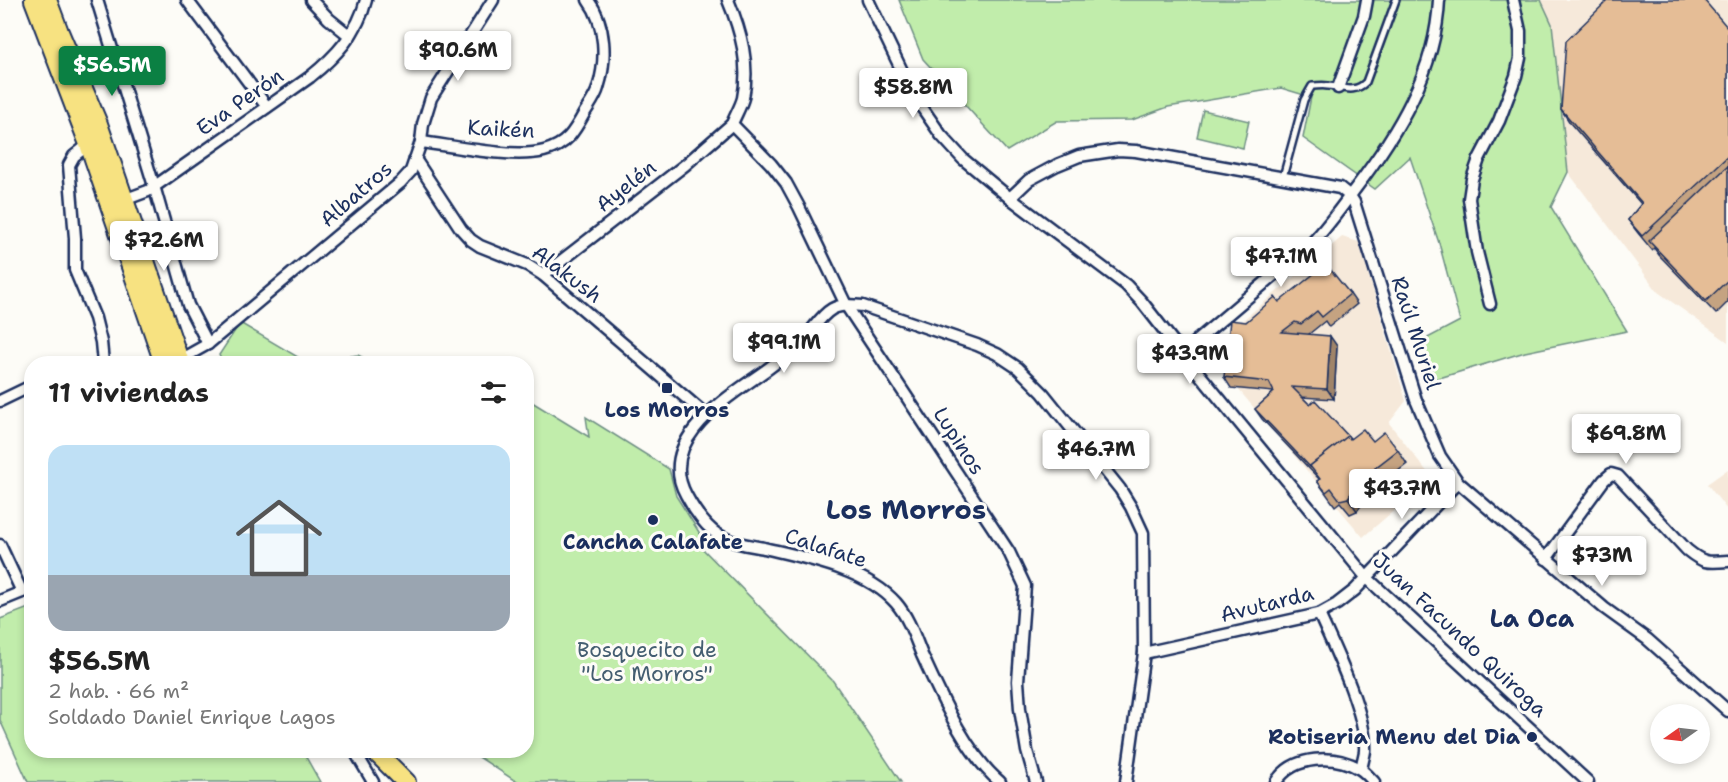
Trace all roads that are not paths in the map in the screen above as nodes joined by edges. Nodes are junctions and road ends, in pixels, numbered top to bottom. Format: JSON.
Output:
{"nodes":[{"id":1,"x":34,"y":0,"type":"edge"},
{"id":2,"x":47,"y":0,"type":"edge"},
{"id":3,"x":97,"y":0,"type":"edge"},
{"id":4,"x":187,"y":0,"type":"edge"},
{"id":5,"x":311,"y":0,"type":"edge"},
{"id":6,"x":366,"y":0,"type":"edge"},
{"id":7,"x":493,"y":0,"type":"edge"},
{"id":8,"x":588,"y":0,"type":"edge"},
{"id":9,"x":728,"y":0,"type":"edge"},
{"id":10,"x":868,"y":0,"type":"edge"},
{"id":11,"x":1367,"y":0,"type":"edge"},
{"id":12,"x":1396,"y":0,"type":"edge"},
{"id":13,"x":1439,"y":0,"type":"edge"},
{"id":14,"x":1512,"y":0,"type":"edge"},
{"id":15,"x":350,"y":36,"type":"junction"},
{"id":16,"x":1338,"y":88,"type":"junction"},
{"id":17,"x":267,"y":107,"type":"junction"},
{"id":18,"x":732,"y":124,"type":"junction"},
{"id":19,"x":421,"y":142,"type":"junction"},
{"id":20,"x":89,"y":144,"type":"junction"},
{"id":21,"x":415,"y":159,"type":"junction"},
{"id":22,"x":1283,"y":177,"type":"junction"},
{"id":23,"x":154,"y":186,"type":"junction"},
{"id":24,"x":1350,"y":196,"type":"junction"},
{"id":25,"x":1010,"y":198,"type":"junction"},
{"id":26,"x":117,"y":203,"type":"junction"},
{"id":27,"x":543,"y":275,"type":"junction"},
{"id":28,"x":1490,"y":304,"type":"dead end"},
{"id":29,"x":846,"y":305,"type":"junction"},
{"id":30,"x":208,"y":344,"type":"junction"},
{"id":31,"x":1182,"y":353,"type":"junction"},
{"id":32,"x":102,"y":356,"type":"edge"},
{"id":33,"x":172,"y":356,"type":"edge"},
{"id":34,"x":185,"y":356,"type":"edge"},
{"id":35,"x":24,"y":389,"type":"edge"},
{"id":36,"x":0,"y":401,"type":"edge"},
{"id":37,"x":706,"y":415,"type":"junction"},
{"id":38,"x":1458,"y":482,"type":"junction"},
{"id":39,"x":0,"y":545,"type":"edge"},
{"id":40,"x":1546,"y":559,"type":"junction"},
{"id":41,"x":1728,"y":561,"type":"edge"},
{"id":42,"x":1366,"y":577,"type":"junction"},
{"id":43,"x":24,"y":585,"type":"edge"},
{"id":44,"x":24,"y":591,"type":"edge"},
{"id":45,"x":0,"y":601,"type":"edge"},
{"id":46,"x":1319,"y":614,"type":"junction"},
{"id":47,"x":1143,"y":653,"type":"junction"},
{"id":48,"x":1728,"y":711,"type":"edge"},
{"id":49,"x":359,"y":758,"type":"edge"},
{"id":50,"x":382,"y":758,"type":"edge"},
{"id":51,"x":1361,"y":770,"type":"junction"},
{"id":52,"x":373,"y":782,"type":"edge"},
{"id":53,"x":406,"y":782,"type":"edge"},
{"id":54,"x":1000,"y":782,"type":"edge"},
{"id":55,"x":1036,"y":782,"type":"edge"},
{"id":56,"x":1126,"y":782,"type":"edge"},
{"id":57,"x":1276,"y":782,"type":"edge"},
{"id":58,"x":1374,"y":782,"type":"edge"},
{"id":59,"x":1588,"y":782,"type":"edge"}],
"edges":[{"from":1,"to":20,"type":"highway"},
{"from":2,"to":26,"type":"highway"},
{"from":3,"to":23,"type":"street"},
{"from":4,"to":17,"type":"street"},
{"from":5,"to":15,"type":"street"},
{"from":6,"to":15,"type":"street","name":"Eva Perón"},
{"from":7,"to":19,"type":"street","name":"Albatros"},
{"from":8,"to":19,"type":"street","name":"Kaikén"},
{"from":9,"to":18,"type":"street"},
{"from":10,"to":25,"type":"street","name":"Juan Facundo Quiroga"},
{"from":11,"to":16,"type":"street"},
{"from":12,"to":16,"type":"lane"},
{"from":13,"to":24,"type":"street"},
{"from":14,"to":28,"type":"street"},
{"from":15,"to":17,"type":"street","name":"Eva Perón"},
{"from":16,"to":22,"type":"lane"},
{"from":17,"to":23,"type":"street","name":"Eva Perón"},
{"from":18,"to":27,"type":"street","name":"Ayelén"},
{"from":18,"to":29,"type":"street","name":"Lupinos"},
{"from":19,"to":21,"type":"street","name":"Albatros"},
{"from":20,"to":26,"type":"highway"},
{"from":20,"to":32,"type":"street"},
{"from":21,"to":27,"type":"street","name":"Alakush"},
{"from":21,"to":30,"type":"street","name":"Albatros"},
{"from":22,"to":24,"type":"street"},
{"from":22,"to":25,"type":"street"},
{"from":23,"to":26,"type":"street","name":"Eva Perón"},
{"from":23,"to":30,"type":"street"},
{"from":24,"to":31,"type":"street"},
{"from":24,"to":38,"type":"street","name":"Raúl Muriel"},
{"from":25,"to":31,"type":"street","name":"Juan Facundo Quiroga"},
{"from":26,"to":33,"type":"highway"},
{"from":27,"to":37,"type":"street","name":"Alakush"},
{"from":29,"to":37,"type":"street"},
{"from":29,"to":47,"type":"street"},
{"from":29,"to":55,"type":"street","name":"Lupinos"},
{"from":30,"to":34,"type":"street","name":"Albatros"},
{"from":31,"to":42,"type":"street","name":"Juan Facundo Quiroga"},
{"from":35,"to":36,"type":"street"},
{"from":37,"to":54,"type":"street","name":"Calafate"},
{"from":38,"to":40,"type":"street","name":"Raúl Muriel"},
{"from":38,"to":42,"type":"street","name":"Avutarda"},
{"from":39,"to":43,"type":"street"},
{"from":40,"to":41,"type":"street"},
{"from":40,"to":48,"type":"street","name":"Raúl Muriel"},
{"from":42,"to":46,"type":"street","name":"Avutarda"},
{"from":42,"to":59,"type":"street","name":"Juan Facundo Quiroga"},
{"from":44,"to":45,"type":"street"},
{"from":46,"to":47,"type":"street","name":"Avutarda"},
{"from":46,"to":51,"type":"street"},
{"from":47,"to":56,"type":"street"},
{"from":49,"to":52,"type":"street"},
{"from":50,"to":53,"type":"highway"},
{"from":51,"to":57,"type":"street"},
{"from":51,"to":58,"type":"street"}]}
